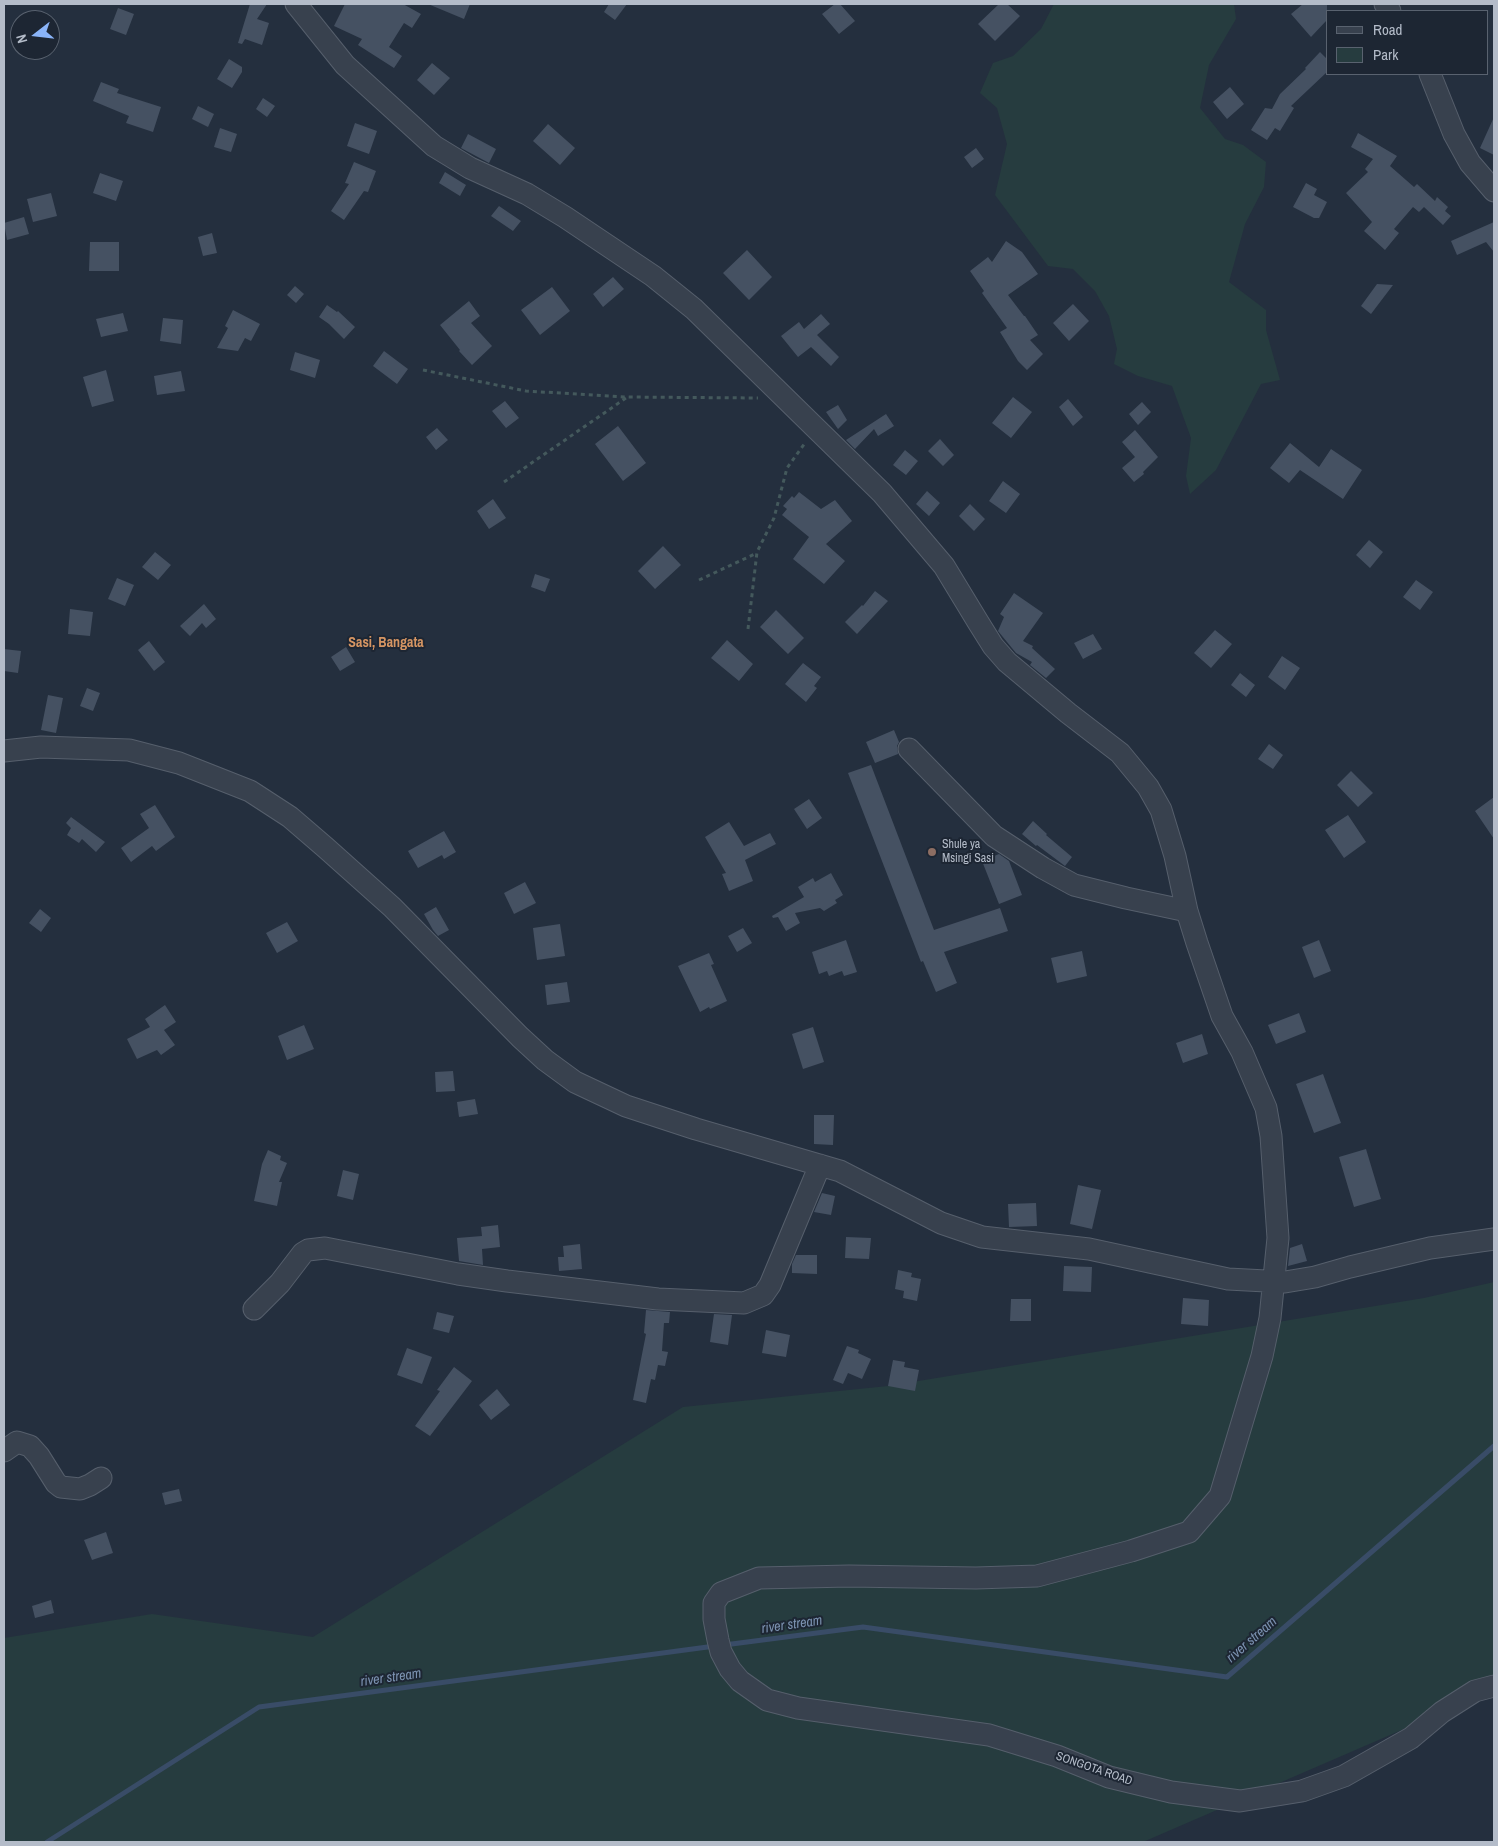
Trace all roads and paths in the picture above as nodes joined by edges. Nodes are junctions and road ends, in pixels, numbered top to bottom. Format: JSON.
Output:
{"nodes":[{"id":1,"x":296,"y":4,"type":"edge"},
{"id":2,"x":1430,"y":75,"type":"edge"},
{"id":3,"x":1494,"y":191,"type":"edge"},
{"id":4,"x":423,"y":370,"type":"dead end"},
{"id":5,"x":626,"y":397,"type":"junction"},
{"id":6,"x":788,"y":401,"type":"junction"},
{"id":7,"x":817,"y":429,"type":"junction"},
{"id":8,"x":504,"y":482,"type":"dead end"},
{"id":9,"x":757,"y":552,"type":"junction"},
{"id":10,"x":699,"y":580,"type":"dead end"},
{"id":11,"x":748,"y":629,"type":"dead end"},
{"id":12,"x":909,"y":749,"type":"dead end"},
{"id":13,"x":4,"y":751,"type":"edge"},
{"id":14,"x":1187,"y":911,"type":"junction"},
{"id":15,"x":820,"y":1165,"type":"junction"},
{"id":16,"x":1494,"y":1238,"type":"edge"},
{"id":17,"x":1274,"y":1282,"type":"junction"},
{"id":18,"x":254,"y":1309,"type":"dead end"},
{"id":19,"x":4,"y":1451,"type":"edge"},
{"id":20,"x":101,"y":1478,"type":"dead end"},
{"id":21,"x":1494,"y":1686,"type":"edge"}],
"edges":[{"from":1,"to":6,"type":"street"},
{"from":2,"to":3,"type":"street"},
{"from":4,"to":5,"type":"path"},
{"from":5,"to":6,"type":"path"},
{"from":5,"to":8,"type":"path"},
{"from":6,"to":7,"type":"street"},
{"from":7,"to":9,"type":"path"},
{"from":7,"to":14,"type":"street"},
{"from":9,"to":10,"type":"path"},
{"from":9,"to":11,"type":"path"},
{"from":12,"to":14,"type":"street"},
{"from":13,"to":15,"type":"street"},
{"from":14,"to":17,"type":"street"},
{"from":15,"to":17,"type":"street"},
{"from":15,"to":18,"type":"street"},
{"from":16,"to":17,"type":"street"},
{"from":17,"to":21,"type":"street","name":"SONGOTA ROAD"},
{"from":19,"to":20,"type":"street"}]}
